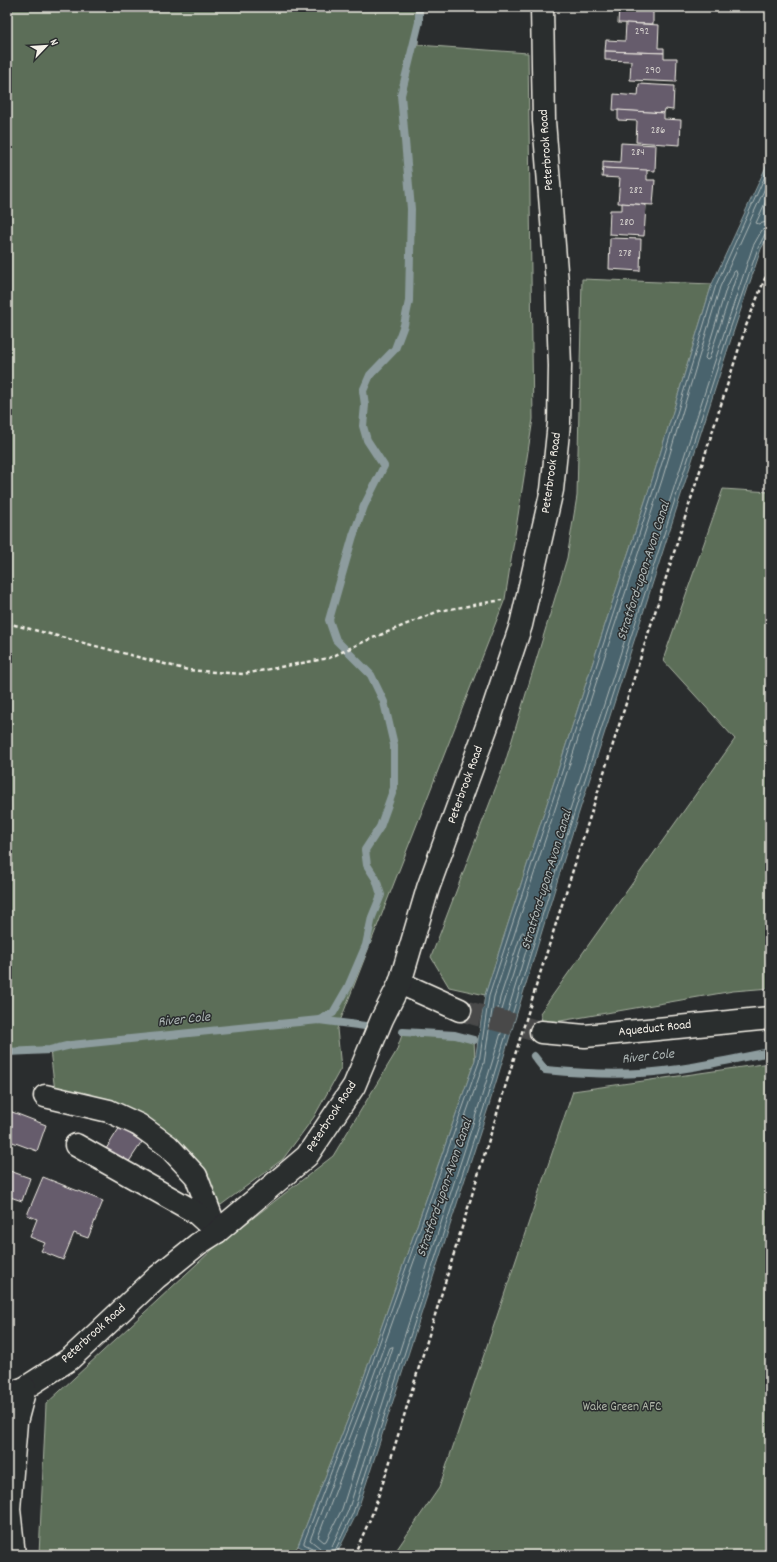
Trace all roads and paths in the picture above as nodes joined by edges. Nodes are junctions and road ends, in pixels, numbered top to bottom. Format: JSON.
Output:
{"nodes":[{"id":1,"x":542,"y":7,"type":"edge"},
{"id":2,"x":770,"y":266,"type":"edge"},
{"id":3,"x":526,"y":601,"type":"junction"},
{"id":4,"x":7,"y":623,"type":"edge"},
{"id":5,"x":400,"y":983,"type":"junction"},
{"id":6,"x":460,"y":1010,"type":"tunnel mouth"},
{"id":7,"x":770,"y":1018,"type":"edge"},
{"id":8,"x":541,"y":1032,"type":"tunnel mouth"},
{"id":9,"x":45,"y":1096,"type":"dead end"},
{"id":10,"x":76,"y":1145,"type":"dead end"},
{"id":11,"x":217,"y":1232,"type":"junction"},
{"id":12,"x":16,"y":1392,"type":"edge"},
{"id":13,"x":14,"y":1555,"type":"edge"},
{"id":14,"x":354,"y":1555,"type":"edge"}],
"edges":[{"from":1,"to":3,"type":"street","name":"Peterbrook Road"},
{"from":2,"to":14,"type":"path","bridge":true},
{"from":3,"to":4,"type":"path"},
{"from":3,"to":5,"type":"street","name":"Peterbrook Road"},
{"from":5,"to":6,"type":"street"},
{"from":5,"to":11,"type":"street","name":"Peterbrook Road"},
{"from":7,"to":8,"type":"street","name":"Aqueduct Road"},
{"from":9,"to":11,"type":"street"},
{"from":10,"to":11,"type":"street"},
{"from":11,"to":12,"type":"street","name":"Peterbrook Road"},
{"from":12,"to":13,"type":"street"}]}
